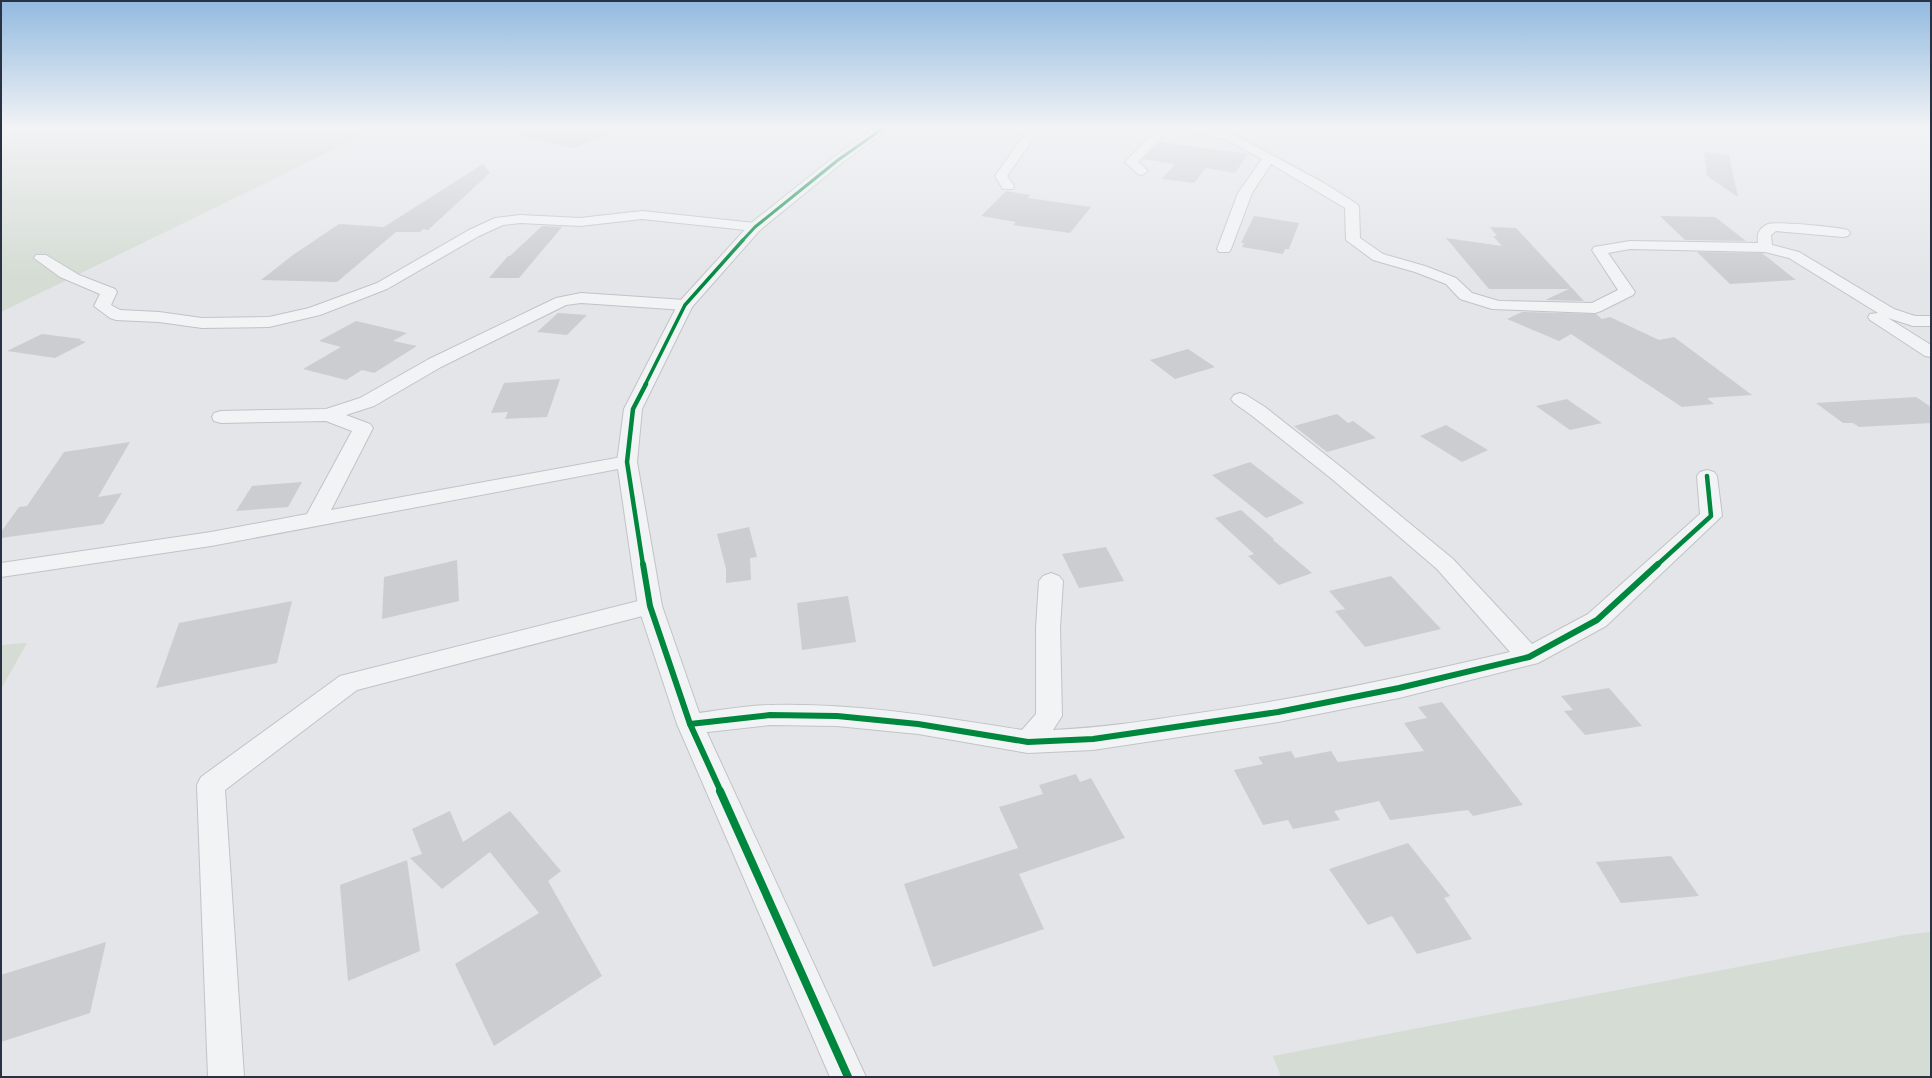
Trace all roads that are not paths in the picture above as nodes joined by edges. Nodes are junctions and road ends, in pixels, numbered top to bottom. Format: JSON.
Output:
{"nodes":[{"id":1,"x":817,"y":177,"type":"edge"},
{"id":2,"x":1002,"y":177,"type":"edge"},
{"id":3,"x":1256,"y":177,"type":"edge"},
{"id":4,"x":1302,"y":177,"type":"edge"},
{"id":5,"x":1008,"y":186,"type":"dead end"},
{"id":6,"x":755,"y":227,"type":"junction"},
{"id":7,"x":1843,"y":233,"type":"dead end"},
{"id":8,"x":1766,"y":248,"type":"junction"},
{"id":9,"x":1224,"y":249,"type":"dead end"},
{"id":10,"x":41,"y":258,"type":"dead end"},
{"id":11,"x":1850,"y":289,"type":"junction"},
{"id":12,"x":685,"y":305,"type":"junction"},
{"id":13,"x":1931,"y":321,"type":"edge"},
{"id":14,"x":1931,"y":352,"type":"edge"},
{"id":15,"x":1240,"y":399,"type":"dead end"},
{"id":16,"x":328,"y":415,"type":"junction"},
{"id":17,"x":221,"y":417,"type":"dead end"},
{"id":18,"x":627,"y":462,"type":"junction"},
{"id":19,"x":1707,"y":476,"type":"dead end"},
{"id":20,"x":315,"y":520,"type":"junction"},
{"id":21,"x":1,"y":570,"type":"edge"},
{"id":22,"x":1051,"y":581,"type":"dead end"},
{"id":23,"x":650,"y":606,"type":"junction"},
{"id":24,"x":1529,"y":657,"type":"junction"},
{"id":25,"x":690,"y":724,"type":"junction"},
{"id":26,"x":1028,"y":742,"type":"junction"},
{"id":27,"x":226,"y":1077,"type":"edge"},
{"id":28,"x":848,"y":1077,"type":"edge"}],
"edges":[{"from":1,"to":6,"type":"street"},
{"from":2,"to":5,"type":"street"},
{"from":3,"to":9,"type":"street"},
{"from":4,"to":8,"type":"street"},
{"from":6,"to":10,"type":"street"},
{"from":6,"to":12,"type":"street"},
{"from":7,"to":8,"type":"street"},
{"from":8,"to":11,"type":"street"},
{"from":11,"to":13,"type":"street"},
{"from":11,"to":14,"type":"street"},
{"from":12,"to":16,"type":"street"},
{"from":12,"to":18,"type":"street"},
{"from":15,"to":24,"type":"street"},
{"from":16,"to":17,"type":"street"},
{"from":16,"to":20,"type":"street"},
{"from":18,"to":20,"type":"street"},
{"from":18,"to":23,"type":"street"},
{"from":19,"to":24,"type":"street"},
{"from":20,"to":21,"type":"street"},
{"from":22,"to":26,"type":"street"},
{"from":23,"to":25,"type":"street"},
{"from":23,"to":27,"type":"street"},
{"from":24,"to":26,"type":"street"},
{"from":25,"to":26,"type":"street"},
{"from":25,"to":28,"type":"street"}]}
